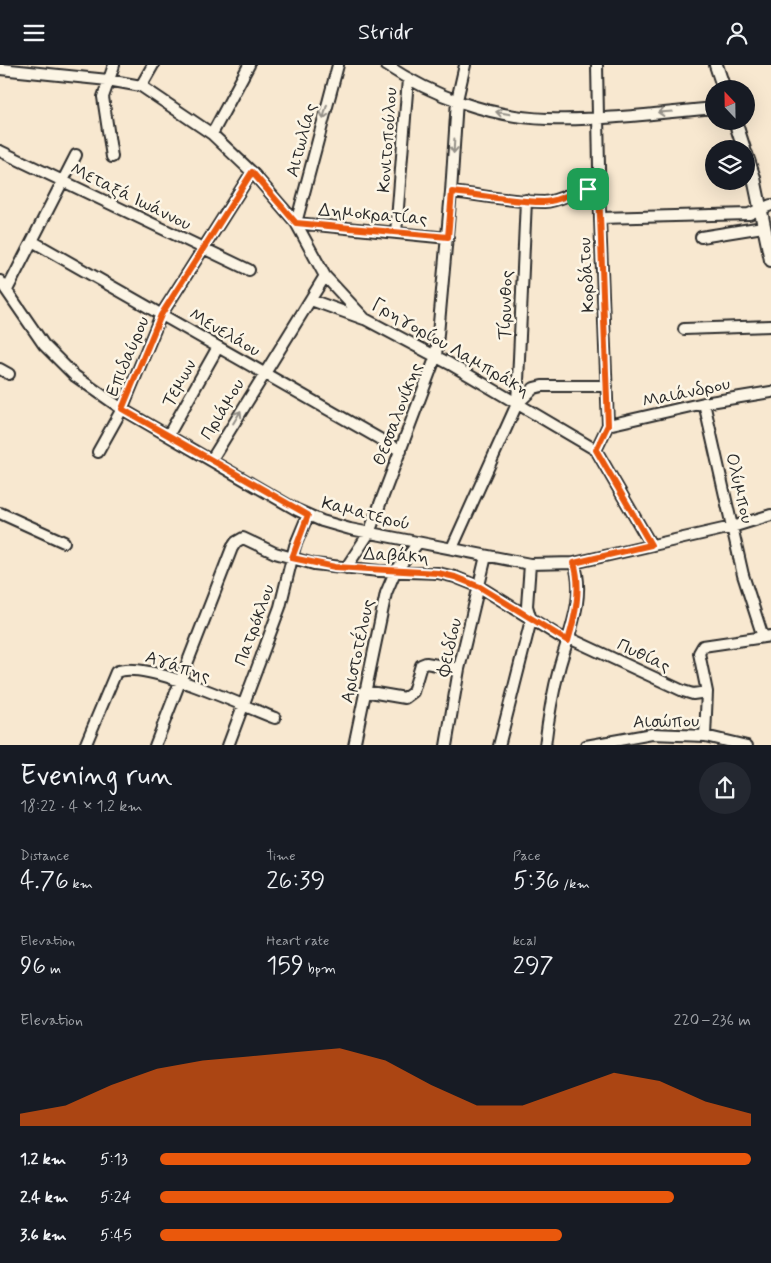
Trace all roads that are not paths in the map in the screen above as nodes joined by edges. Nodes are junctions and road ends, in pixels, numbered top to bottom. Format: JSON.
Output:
{"nodes":[{"id":1,"x":114,"y":65,"type":"edge"},
{"id":2,"x":153,"y":65,"type":"edge"},
{"id":3,"x":249,"y":65,"type":"edge"},
{"id":4,"x":338,"y":65,"type":"edge"},
{"id":5,"x":386,"y":65,"type":"edge"},
{"id":6,"x":465,"y":65,"type":"edge"},
{"id":7,"x":597,"y":65,"type":"edge"},
{"id":8,"x":716,"y":65,"type":"edge"},
{"id":9,"x":1,"y":68,"type":"edge"},
{"id":10,"x":408,"y":79,"type":"junction"},
{"id":11,"x":108,"y":80,"type":"junction"},
{"id":12,"x":721,"y":80,"type":"edge"},
{"id":13,"x":141,"y":86,"type":"junction"},
{"id":14,"x":457,"y":100,"type":"junction"},
{"id":15,"x":705,"y":109,"type":"edge"},
{"id":16,"x":598,"y":117,"type":"junction"},
{"id":17,"x":212,"y":134,"type":"junction"},
{"id":18,"x":0,"y":151,"type":"edge"},
{"id":19,"x":76,"y":155,"type":"dead end"},
{"id":20,"x":112,"y":157,"type":"dead end"},
{"id":21,"x":252,"y":172,"type":"junction"},
{"id":22,"x":63,"y":181,"type":"junction"},
{"id":23,"x":755,"y":187,"type":"edge"},
{"id":24,"x":599,"y":189,"type":"junction"},
{"id":25,"x":452,"y":192,"type":"junction"},
{"id":26,"x":526,"y":200,"type":"junction"},
{"id":27,"x":765,"y":208,"type":"edge"},
{"id":28,"x":600,"y":218,"type":"junction"},
{"id":29,"x":296,"y":223,"type":"junction"},
{"id":30,"x":763,"y":227,"type":"junction"},
{"id":31,"x":396,"y":233,"type":"junction"},
{"id":32,"x":448,"y":237,"type":"junction"},
{"id":33,"x":701,"y":237,"type":"dead end"},
{"id":34,"x":32,"y":241,"type":"junction"},
{"id":35,"x":202,"y":248,"type":"junction"},
{"id":36,"x":771,"y":260,"type":"edge"},
{"id":37,"x":249,"y":270,"type":"dead end"},
{"id":38,"x":325,"y":276,"type":"junction"},
{"id":39,"x":0,"y":281,"type":"edge"},
{"id":40,"x":7,"y":290,"type":"junction"},
{"id":41,"x":311,"y":300,"type":"junction"},
{"id":42,"x":161,"y":315,"type":"junction"},
{"id":43,"x":365,"y":319,"type":"junction"},
{"id":44,"x":771,"y":326,"type":"edge"},
{"id":45,"x":684,"y":329,"type":"dead end"},
{"id":46,"x":218,"y":347,"type":"junction"},
{"id":47,"x":436,"y":357,"type":"junction"},
{"id":48,"x":263,"y":373,"type":"junction"},
{"id":49,"x":607,"y":386,"type":"junction"},
{"id":50,"x":771,"y":392,"type":"edge"},
{"id":51,"x":704,"y":403,"type":"junction"},
{"id":52,"x":517,"y":404,"type":"junction"},
{"id":53,"x":122,"y":409,"type":"junction"},
{"id":54,"x":608,"y":425,"type":"junction"},
{"id":55,"x":169,"y":434,"type":"junction"},
{"id":56,"x":596,"y":450,"type":"junction"},
{"id":57,"x":401,"y":451,"type":"junction"},
{"id":58,"x":98,"y":453,"type":"dead end"},
{"id":59,"x":212,"y":459,"type":"junction"},
{"id":60,"x":0,"y":513,"type":"edge"},
{"id":61,"x":308,"y":515,"type":"junction"},
{"id":62,"x":771,"y":515,"type":"edge"},
{"id":63,"x":732,"y":527,"type":"junction"},
{"id":64,"x":369,"y":533,"type":"junction"},
{"id":65,"x":64,"y":542,"type":"dead end"},
{"id":66,"x":418,"y":543,"type":"junction"},
{"id":67,"x":651,"y":545,"type":"junction"},
{"id":68,"x":452,"y":548,"type":"junction"},
{"id":69,"x":486,"y":556,"type":"junction"},
{"id":70,"x":292,"y":558,"type":"junction"},
{"id":71,"x":574,"y":563,"type":"junction"},
{"id":72,"x":530,"y":564,"type":"junction"},
{"id":73,"x":346,"y":568,"type":"junction"},
{"id":74,"x":395,"y":572,"type":"junction"},
{"id":75,"x":480,"y":587,"type":"junction"},
{"id":76,"x":530,"y":620,"type":"junction"},
{"id":77,"x":767,"y":637,"type":"edge"},
{"id":78,"x":568,"y":640,"type":"junction"},
{"id":79,"x":459,"y":669,"type":"junction"},
{"id":80,"x":178,"y":681,"type":"junction"},
{"id":81,"x":364,"y":691,"type":"junction"},
{"id":82,"x":707,"y":691,"type":"junction"},
{"id":83,"x":242,"y":706,"type":"junction"},
{"id":84,"x":275,"y":718,"type":"dead end"},
{"id":85,"x":656,"y":735,"type":"junction"},
{"id":86,"x":706,"y":736,"type":"junction"},
{"id":87,"x":85,"y":745,"type":"edge"},
{"id":88,"x":155,"y":745,"type":"edge"},
{"id":89,"x":228,"y":745,"type":"edge"},
{"id":90,"x":354,"y":745,"type":"edge"},
{"id":91,"x":446,"y":745,"type":"edge"},
{"id":92,"x":499,"y":745,"type":"edge"},
{"id":93,"x":545,"y":745,"type":"edge"},
{"id":94,"x":586,"y":745,"type":"edge"},
{"id":95,"x":654,"y":745,"type":"edge"},
{"id":96,"x":747,"y":745,"type":"edge"}],
"edges":[{"from":1,"to":11,"type":"street"},
{"from":2,"to":13,"type":"street"},
{"from":3,"to":17,"type":"street"},
{"from":4,"to":29,"type":"street","name":"Αιτωλίας","one_way":true},
{"from":5,"to":10,"type":"street"},
{"from":6,"to":14,"type":"street","name":"Θεσσαλονίκης"},
{"from":7,"to":16,"type":"street","name":"Κορδάτου"},
{"from":8,"to":12,"type":"main road"},
{"from":9,"to":11,"type":"street","name":"Γρηγορίου Λαμπράκη"},
{"from":10,"to":14,"type":"street"},
{"from":10,"to":31,"type":"street","name":"Κονιτοπούλου"},
{"from":11,"to":13,"type":"street","name":"Γρηγορίου Λαμπράκη"},
{"from":11,"to":20,"type":"street"},
{"from":13,"to":17,"type":"street","name":"Γρηγορίου Λαμπράκη"},
{"from":16,"to":14,"type":"street","one_way":true},
{"from":14,"to":25,"type":"street","name":"Θεσσαλονίκης","one_way":true},
{"from":15,"to":16,"type":"street","one_way":true},
{"from":16,"to":24,"type":"street","name":"Κορδάτου"},
{"from":17,"to":21,"type":"street","name":"Γρηγορίου Λαμπράκη"},
{"from":18,"to":22,"type":"street","name":"Μεταξά Ιωάννου"},
{"from":19,"to":22,"type":"street"},
{"from":21,"to":29,"type":"street","name":"Γρηγορίου Λαμπράκη"},
{"from":21,"to":35,"type":"street","name":"Επιδαύρου"},
{"from":22,"to":34,"type":"street"},
{"from":22,"to":35,"type":"street","name":"Μεταξά Ιωάννου"},
{"from":23,"to":27,"type":"main road"},
{"from":24,"to":26,"type":"street"},
{"from":24,"to":28,"type":"street","name":"Κορδάτου"},
{"from":25,"to":26,"type":"street"},
{"from":25,"to":32,"type":"street","name":"Θεσσαλονίκης"},
{"from":26,"to":52,"type":"street","name":"Τίρυνθος"},
{"from":27,"to":28,"type":"street"},
{"from":27,"to":30,"type":"main road"},
{"from":28,"to":49,"type":"street","name":"Κορδάτου"},
{"from":29,"to":31,"type":"street","name":"Δημοκρατίας"},
{"from":29,"to":38,"type":"street","name":"Γρηγορίου Λαμπράκη"},
{"from":30,"to":33,"type":"street"},
{"from":30,"to":36,"type":"main road"},
{"from":31,"to":32,"type":"street","name":"Δημοκρατίας"},
{"from":32,"to":47,"type":"street","name":"Θεσσαλονίκης"},
{"from":34,"to":40,"type":"street"},
{"from":34,"to":42,"type":"street","name":"Μενελάου"},
{"from":35,"to":37,"type":"street","name":"Μεταξά Ιωάννου"},
{"from":35,"to":42,"type":"street","name":"Επιδαύρου"},
{"from":38,"to":41,"type":"street","name":"Πριάμου"},
{"from":38,"to":43,"type":"street","name":"Γρηγορίου Λαμπράκη"},
{"from":39,"to":40,"type":"street","name":"Καματερού"},
{"from":40,"to":53,"type":"street","name":"Καματερού"},
{"from":41,"to":43,"type":"street"},
{"from":41,"to":48,"type":"street","name":"Πριάμου"},
{"from":42,"to":46,"type":"street","name":"Μενελάου"},
{"from":42,"to":53,"type":"street","name":"Επιδαύρου"},
{"from":43,"to":47,"type":"street","name":"Γρηγορίου Λαμπράκη"},
{"from":44,"to":45,"type":"street"},
{"from":46,"to":48,"type":"street","name":"Μενελάου"},
{"from":46,"to":55,"type":"street","name":"Τεμων"},
{"from":47,"to":52,"type":"street","name":"Γρηγορίου Λαμπράκη"},
{"from":47,"to":57,"type":"street","name":"Θεσσαλονίκης"},
{"from":48,"to":57,"type":"street","name":"Μενελάου"},
{"from":59,"to":48,"type":"street","name":"Πριάμου","one_way":true},
{"from":49,"to":52,"type":"street"},
{"from":49,"to":54,"type":"street","name":"Κορδάτου"},
{"from":50,"to":51,"type":"street","name":"Μαιάνδρου"},
{"from":51,"to":54,"type":"street","name":"Μαιάνδρου"},
{"from":51,"to":63,"type":"street","name":"Ολύμπου"},
{"from":52,"to":56,"type":"street","name":"Γρηγορίου Λαμπράκη"},
{"from":52,"to":68,"type":"street","name":"Τίρυνθος"},
{"from":53,"to":55,"type":"street","name":"Καματερού"},
{"from":53,"to":58,"type":"street","name":"Επιδαύρου"},
{"from":54,"to":56,"type":"street","name":"Κορδάτου"},
{"from":55,"to":59,"type":"street","name":"Καματερού"},
{"from":56,"to":67,"type":"street","name":"Γρηγορίου Λαμπράκη"},
{"from":57,"to":64,"type":"street","name":"Θεσσαλονίκης"},
{"from":59,"to":61,"type":"street","name":"Καματερού"},
{"from":60,"to":65,"type":"street"},
{"from":61,"to":64,"type":"street","name":"Καματερού"},
{"from":61,"to":70,"type":"street","name":"Πατρόκλου"},
{"from":62,"to":63,"type":"street","name":"Καματερού"},
{"from":63,"to":67,"type":"street","name":"Καματερού"},
{"from":63,"to":77,"type":"street","name":"Ολύμπου"},
{"from":64,"to":66,"type":"street","name":"Καματερού"},
{"from":64,"to":73,"type":"street","name":"Θεσσαλονίκης"},
{"from":66,"to":68,"type":"street","name":"Καματερού"},
{"from":66,"to":74,"type":"street","name":"Αριστοτέλους"},
{"from":67,"to":71,"type":"street","name":"Καματερού"},
{"from":68,"to":69,"type":"street","name":"Καματερού"},
{"from":69,"to":72,"type":"street","name":"Καματερού"},
{"from":69,"to":75,"type":"street","name":"Φειδίου"},
{"from":70,"to":73,"type":"street","name":"Δαβάκη"},
{"from":70,"to":80,"type":"street","name":"Δαβάκη"},
{"from":70,"to":83,"type":"street","name":"Πατρόκλου"},
{"from":71,"to":72,"type":"street","name":"Καματερού"},
{"from":71,"to":78,"type":"street"},
{"from":72,"to":76,"type":"street"},
{"from":73,"to":74,"type":"street","name":"Δαβάκη"},
{"from":74,"to":75,"type":"street","name":"Δαβάκη"},
{"from":74,"to":81,"type":"street","name":"Αριστοτέλους"},
{"from":75,"to":76,"type":"street","name":"Δαβάκη"},
{"from":75,"to":79,"type":"street","name":"Φειδίου"},
{"from":76,"to":78,"type":"street","name":"Δαβάκη"},
{"from":76,"to":92,"type":"street"},
{"from":77,"to":82,"type":"street"},
{"from":78,"to":82,"type":"street","name":"Πυθίας"},
{"from":78,"to":93,"type":"street"},
{"from":79,"to":81,"type":"street"},
{"from":79,"to":91,"type":"street","name":"Φειδίου"},
{"from":80,"to":83,"type":"street","name":"Αγάπης"},
{"from":80,"to":87,"type":"street","name":"Αγάπης"},
{"from":80,"to":88,"type":"street"},
{"from":81,"to":90,"type":"street","name":"Αριστοτέλους"},
{"from":82,"to":86,"type":"street"},
{"from":83,"to":84,"type":"street","name":"Αγάπης"},
{"from":83,"to":89,"type":"street","name":"Πατρόκλου"},
{"from":85,"to":86,"type":"street","name":"Αισώπου"},
{"from":85,"to":94,"type":"street","name":"Αισώπου"},
{"from":85,"to":95,"type":"street"},
{"from":86,"to":96,"type":"street","name":"Αισώπου"}]}
